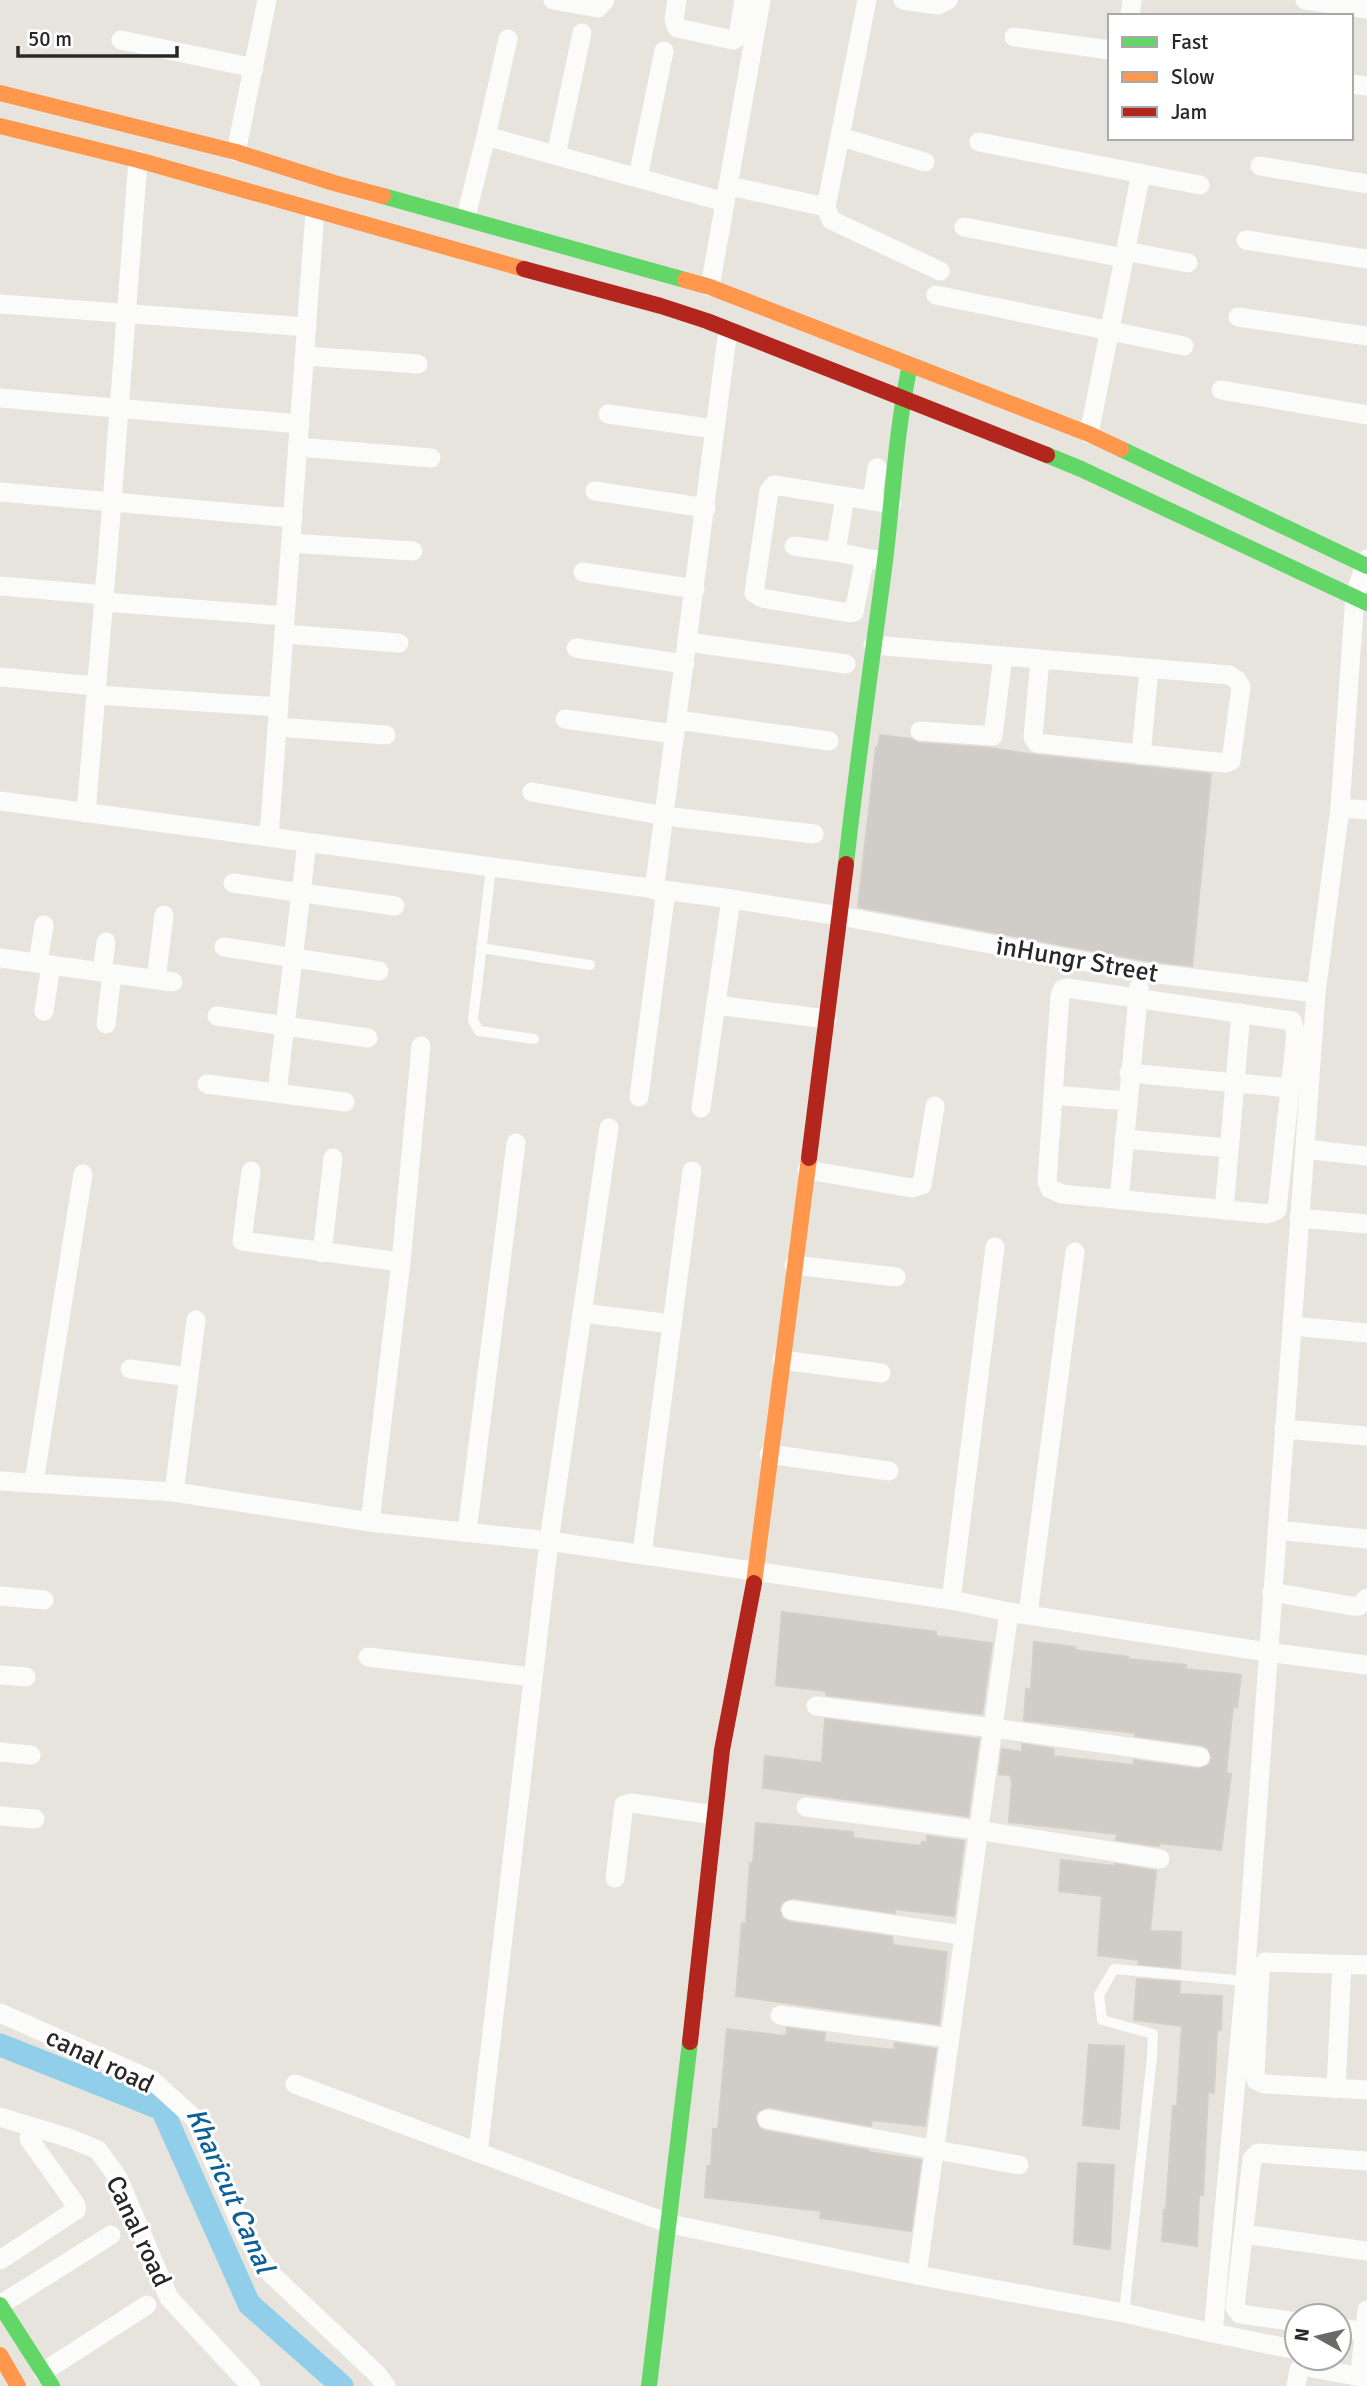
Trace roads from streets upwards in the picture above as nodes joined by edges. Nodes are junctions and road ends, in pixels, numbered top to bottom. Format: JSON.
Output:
{"nodes":[{"id":1,"x":267,"y":0,"type":"edge"},
{"id":2,"x":553,"y":0,"type":"edge"},
{"id":3,"x":605,"y":0,"type":"edge"},
{"id":4,"x":677,"y":0,"type":"edge"},
{"id":5,"x":744,"y":0,"type":"edge"},
{"id":6,"x":761,"y":0,"type":"edge"},
{"id":7,"x":867,"y":0,"type":"edge"},
{"id":8,"x":903,"y":0,"type":"edge"},
{"id":9,"x":948,"y":0,"type":"edge"},
{"id":10,"x":1305,"y":0,"type":"edge"},
{"id":11,"x":1367,"y":9,"type":"edge"},
{"id":12,"x":582,"y":33,"type":"dead end"},
{"id":13,"x":1014,"y":37,"type":"dead end"},
{"id":14,"x":508,"y":39,"type":"dead end"},
{"id":15,"x":121,"y":40,"type":"dead end"},
{"id":16,"x":1108,"y":50,"type":"edge"},
{"id":17,"x":664,"y":51,"type":"dead end"},
{"id":18,"x":254,"y":68,"type":"junction"},
{"id":19,"x":0,"y":93,"type":"edge"},
{"id":20,"x":0,"y":126,"type":"edge"},
{"id":21,"x":486,"y":136,"type":"junction"},
{"id":22,"x":841,"y":137,"type":"junction"},
{"id":23,"x":979,"y":142,"type":"dead end"},
{"id":24,"x":236,"y":152,"type":"junction"},
{"id":25,"x":556,"y":155,"type":"junction"},
{"id":26,"x":138,"y":160,"type":"junction"},
{"id":27,"x":925,"y":162,"type":"dead end"},
{"id":28,"x":1260,"y":166,"type":"dead end"},
{"id":29,"x":1141,"y":173,"type":"junction"},
{"id":30,"x":638,"y":177,"type":"junction"},
{"id":31,"x":1367,"y":184,"type":"edge"},
{"id":32,"x":1200,"y":185,"type":"dead end"},
{"id":33,"x":727,"y":194,"type":"junction"},
{"id":34,"x":826,"y":207,"type":"junction"},
{"id":35,"x":315,"y":211,"type":"junction"},
{"id":36,"x":466,"y":217,"type":"junction"},
{"id":37,"x":964,"y":227,"type":"dead end"},
{"id":38,"x":1246,"y":240,"type":"dead end"},
{"id":39,"x":1125,"y":254,"type":"junction"},
{"id":40,"x":1367,"y":259,"type":"edge"},
{"id":41,"x":1188,"y":263,"type":"dead end"},
{"id":42,"x":940,"y":271,"type":"dead end"},
{"id":43,"x":710,"y":287,"type":"junction"},
{"id":44,"x":936,"y":295,"type":"dead end"},
{"id":45,"x":0,"y":304,"type":"edge"},
{"id":46,"x":126,"y":314,"type":"junction"},
{"id":47,"x":1238,"y":317,"type":"dead end"},
{"id":48,"x":307,"y":327,"type":"junction"},
{"id":49,"x":728,"y":330,"type":"junction"},
{"id":50,"x":1110,"y":331,"type":"junction"},
{"id":51,"x":1367,"y":336,"type":"edge"},
{"id":52,"x":1184,"y":346,"type":"dead end"},
{"id":53,"x":305,"y":356,"type":"junction"},
{"id":54,"x":418,"y":363,"type":"dead end"},
{"id":55,"x":911,"y":365,"type":"junction"},
{"id":56,"x":1221,"y":390,"type":"dead end"},
{"id":57,"x":0,"y":398,"type":"edge"},
{"id":58,"x":903,"y":398,"type":"junction"},
{"id":59,"x":120,"y":408,"type":"junction"},
{"id":60,"x":608,"y":414,"type":"dead end"},
{"id":61,"x":1367,"y":415,"type":"edge"},
{"id":62,"x":300,"y":424,"type":"junction"},
{"id":63,"x":715,"y":429,"type":"junction"},
{"id":64,"x":1089,"y":434,"type":"junction"},
{"id":65,"x":298,"y":447,"type":"junction"},
{"id":66,"x":431,"y":458,"type":"dead end"},
{"id":67,"x":877,"y":468,"type":"dead end"},
{"id":68,"x":595,"y":491,"type":"dead end"},
{"id":69,"x":0,"y":492,"type":"edge"},
{"id":70,"x":845,"y":497,"type":"junction"},
{"id":71,"x":872,"y":501,"type":"junction"},
{"id":72,"x":113,"y":502,"type":"junction"},
{"id":73,"x":892,"y":504,"type":"junction"},
{"id":74,"x":706,"y":508,"type":"junction"},
{"id":75,"x":293,"y":518,"type":"junction"},
{"id":76,"x":291,"y":543,"type":"junction"},
{"id":77,"x":794,"y":546,"type":"dead end"},
{"id":78,"x":412,"y":551,"type":"dead end"},
{"id":79,"x":835,"y":552,"type":"junction"},
{"id":80,"x":864,"y":558,"type":"junction"},
{"id":81,"x":885,"y":561,"type":"junction"},
{"id":82,"x":1367,"y":564,"type":"edge"},
{"id":83,"x":583,"y":572,"type":"dead end"},
{"id":84,"x":0,"y":586,"type":"edge"},
{"id":85,"x":695,"y":589,"type":"junction"},
{"id":86,"x":104,"y":598,"type":"junction"},
{"id":87,"x":1361,"y":599,"type":"edge"},
{"id":88,"x":285,"y":625,"type":"junction"},
{"id":89,"x":688,"y":642,"type":"junction"},
{"id":90,"x":399,"y":643,"type":"dead end"},
{"id":91,"x":873,"y":645,"type":"junction"},
{"id":92,"x":576,"y":648,"type":"dead end"},
{"id":93,"x":1003,"y":656,"type":"junction"},
{"id":94,"x":1040,"y":659,"type":"junction"},
{"id":95,"x":685,"y":664,"type":"junction"},
{"id":96,"x":846,"y":664,"type":"dead end"},
{"id":97,"x":1149,"y":669,"type":"junction"},
{"id":98,"x":0,"y":677,"type":"edge"},
{"id":99,"x":96,"y":690,"type":"junction"},
{"id":100,"x":278,"y":717,"type":"junction"},
{"id":101,"x":565,"y":719,"type":"dead end"},
{"id":102,"x":676,"y":727,"type":"junction"},
{"id":103,"x":920,"y":731,"type":"dead end"},
{"id":104,"x":386,"y":735,"type":"dead end"},
{"id":105,"x":829,"y":741,"type":"dead end"},
{"id":106,"x":1141,"y":755,"type":"junction"},
{"id":107,"x":532,"y":792,"type":"dead end"},
{"id":108,"x":0,"y":801,"type":"edge"},
{"id":109,"x":1340,"y":808,"type":"junction"},
{"id":110,"x":1367,"y":810,"type":"edge"},
{"id":111,"x":86,"y":813,"type":"junction"},
{"id":112,"x":665,"y":816,"type":"junction"},
{"id":113,"x":814,"y":834,"type":"dead end"},
{"id":114,"x":269,"y":837,"type":"junction"},
{"id":115,"x":307,"y":843,"type":"junction"},
{"id":116,"x":233,"y":883,"type":"dead end"},
{"id":117,"x":660,"y":890,"type":"junction"},
{"id":118,"x":301,"y":894,"type":"junction"},
{"id":119,"x":732,"y":899,"type":"junction"},
{"id":120,"x":394,"y":906,"type":"dead end"},
{"id":121,"x":164,"y":915,"type":"dead end"},
{"id":122,"x":840,"y":916,"type":"junction"},
{"id":123,"x":44,"y":925,"type":"dead end"},
{"id":124,"x":106,"y":942,"type":"dead end"},
{"id":125,"x":224,"y":947,"type":"dead end"},
{"id":126,"x":0,"y":958,"type":"edge"},
{"id":127,"x":293,"y":958,"type":"junction"},
{"id":128,"x":45,"y":964,"type":"junction"},
{"id":129,"x":379,"y":971,"type":"dead end"},
{"id":130,"x":1141,"y":972,"type":"junction"},
{"id":131,"x":107,"y":973,"type":"junction"},
{"id":132,"x":1316,"y":993,"type":"junction"},
{"id":133,"x":1138,"y":998,"type":"junction"},
{"id":134,"x":716,"y":1005,"type":"junction"},
{"id":135,"x":44,"y":1011,"type":"dead end"},
{"id":136,"x":1241,"y":1013,"type":"junction"},
{"id":137,"x":217,"y":1016,"type":"dead end"},
{"id":138,"x":827,"y":1019,"type":"junction"},
{"id":139,"x":106,"y":1024,"type":"dead end"},
{"id":140,"x":285,"y":1026,"type":"junction"},
{"id":141,"x":368,"y":1038,"type":"dead end"},
{"id":142,"x":421,"y":1046,"type":"dead end"},
{"id":143,"x":1129,"y":1073,"type":"junction"},
{"id":144,"x":1234,"y":1083,"type":"junction"},
{"id":145,"x":207,"y":1084,"type":"dead end"},
{"id":146,"x":1290,"y":1088,"type":"junction"},
{"id":147,"x":276,"y":1093,"type":"junction"},
{"id":148,"x":1053,"y":1095,"type":"junction"},
{"id":149,"x":639,"y":1097,"type":"dead end"},
{"id":150,"x":1127,"y":1101,"type":"junction"},
{"id":151,"x":345,"y":1102,"type":"dead end"},
{"id":152,"x":934,"y":1106,"type":"dead end"},
{"id":153,"x":701,"y":1108,"type":"dead end"},
{"id":154,"x":608,"y":1128,"type":"dead end"},
{"id":155,"x":1124,"y":1139,"type":"junction"},
{"id":156,"x":516,"y":1143,"type":"dead end"},
{"id":157,"x":1229,"y":1148,"type":"junction"},
{"id":158,"x":1305,"y":1149,"type":"junction"},
{"id":159,"x":1367,"y":1156,"type":"edge"},
{"id":160,"x":333,"y":1158,"type":"dead end"},
{"id":161,"x":807,"y":1170,"type":"junction"},
{"id":162,"x":251,"y":1171,"type":"dead end"},
{"id":163,"x":692,"y":1171,"type":"dead end"},
{"id":164,"x":83,"y":1174,"type":"dead end"},
{"id":165,"x":1119,"y":1200,"type":"junction"},
{"id":166,"x":1224,"y":1210,"type":"junction"},
{"id":167,"x":1299,"y":1219,"type":"junction"},
{"id":168,"x":1367,"y":1224,"type":"edge"},
{"id":169,"x":995,"y":1247,"type":"dead end"},
{"id":170,"x":1074,"y":1252,"type":"dead end"},
{"id":171,"x":322,"y":1253,"type":"junction"},
{"id":172,"x":401,"y":1262,"type":"junction"},
{"id":173,"x":794,"y":1265,"type":"junction"},
{"id":174,"x":896,"y":1277,"type":"dead end"},
{"id":175,"x":582,"y":1313,"type":"junction"},
{"id":176,"x":196,"y":1320,"type":"dead end"},
{"id":177,"x":672,"y":1324,"type":"junction"},
{"id":178,"x":1292,"y":1326,"type":"junction"},
{"id":179,"x":1367,"y":1333,"type":"edge"},
{"id":180,"x":782,"y":1360,"type":"junction"},
{"id":181,"x":130,"y":1369,"type":"dead end"},
{"id":182,"x":881,"y":1373,"type":"dead end"},
{"id":183,"x":189,"y":1377,"type":"junction"},
{"id":184,"x":1284,"y":1429,"type":"junction"},
{"id":185,"x":1367,"y":1436,"type":"edge"},
{"id":186,"x":769,"y":1454,"type":"junction"},
{"id":187,"x":889,"y":1471,"type":"dead end"},
{"id":188,"x":0,"y":1480,"type":"edge"},
{"id":189,"x":34,"y":1482,"type":"junction"},
{"id":190,"x":174,"y":1492,"type":"junction"},
{"id":191,"x":370,"y":1522,"type":"junction"},
{"id":192,"x":1277,"y":1530,"type":"junction"},
{"id":193,"x":467,"y":1532,"type":"junction"},
{"id":194,"x":1367,"y":1539,"type":"edge"},
{"id":195,"x":549,"y":1541,"type":"junction"},
{"id":196,"x":642,"y":1555,"type":"junction"},
{"id":197,"x":756,"y":1572,"type":"junction"},
{"id":198,"x":1272,"y":1592,"type":"junction"},
{"id":199,"x":0,"y":1596,"type":"edge"},
{"id":200,"x":1367,"y":1598,"type":"edge"},
{"id":201,"x":44,"y":1600,"type":"dead end"},
{"id":202,"x":951,"y":1600,"type":"junction"},
{"id":203,"x":1019,"y":1613,"type":"junction"},
{"id":204,"x":1267,"y":1653,"type":"junction"},
{"id":205,"x":368,"y":1657,"type":"dead end"},
{"id":206,"x":1367,"y":1665,"type":"edge"},
{"id":207,"x":0,"y":1675,"type":"edge"},
{"id":208,"x":26,"y":1677,"type":"dead end"},
{"id":209,"x":533,"y":1677,"type":"junction"},
{"id":210,"x":816,"y":1706,"type":"dead end"},
{"id":211,"x":993,"y":1728,"type":"junction"},
{"id":212,"x":0,"y":1752,"type":"edge"},
{"id":213,"x":31,"y":1755,"type":"dead end"},
{"id":214,"x":1200,"y":1757,"type":"dead end"},
{"id":215,"x":806,"y":1807,"type":"dead end"},
{"id":216,"x":715,"y":1815,"type":"junction"},
{"id":217,"x":0,"y":1816,"type":"edge"},
{"id":218,"x":35,"y":1819,"type":"dead end"},
{"id":219,"x":977,"y":1830,"type":"junction"},
{"id":220,"x":1160,"y":1859,"type":"dead end"},
{"id":221,"x":615,"y":1878,"type":"dead end"},
{"id":222,"x":791,"y":1910,"type":"dead end"},
{"id":223,"x":963,"y":1935,"type":"junction"},
{"id":224,"x":1342,"y":1964,"type":"junction"},
{"id":225,"x":1367,"y":1965,"type":"edge"},
{"id":226,"x":0,"y":2013,"type":"edge"},
{"id":227,"x":780,"y":2015,"type":"dead end"},
{"id":228,"x":949,"y":2038,"type":"junction"},
{"id":229,"x":295,"y":2084,"type":"dead end"},
{"id":230,"x":1336,"y":2088,"type":"junction"},
{"id":231,"x":1367,"y":2090,"type":"edge"},
{"id":232,"x":0,"y":2117,"type":"edge"},
{"id":233,"x":767,"y":2119,"type":"dead end"},
{"id":234,"x":29,"y":2139,"type":"dead end"},
{"id":235,"x":933,"y":2148,"type":"junction"},
{"id":236,"x":478,"y":2152,"type":"junction"},
{"id":237,"x":1367,"y":2161,"type":"edge"},
{"id":238,"x":1019,"y":2165,"type":"dead end"},
{"id":239,"x":670,"y":2224,"type":"junction"},
{"id":240,"x":1244,"y":2234,"type":"junction"},
{"id":241,"x":111,"y":2235,"type":"dead end"},
{"id":242,"x":1367,"y":2251,"type":"edge"},
{"id":243,"x":0,"y":2260,"type":"edge"},
{"id":244,"x":917,"y":2274,"type":"junction"},
{"id":245,"x":0,"y":2305,"type":"edge"},
{"id":246,"x":147,"y":2305,"type":"dead end"},
{"id":247,"x":1367,"y":2310,"type":"edge"},
{"id":248,"x":1283,"y":2320,"type":"edge"},
{"id":249,"x":1366,"y":2332,"type":"edge"},
{"id":250,"x":1213,"y":2333,"type":"junction"},
{"id":251,"x":1283,"y":2347,"type":"edge"},
{"id":252,"x":0,"y":2355,"type":"edge"},
{"id":253,"x":1365,"y":2368,"type":"edge"},
{"id":254,"x":47,"y":2379,"type":"edge"},
{"id":255,"x":18,"y":2386,"type":"edge"},
{"id":256,"x":251,"y":2386,"type":"edge"},
{"id":257,"x":386,"y":2386,"type":"edge"},
{"id":258,"x":649,"y":2386,"type":"edge"},
{"id":259,"x":1296,"y":2386,"type":"edge"}],
"edges":[{"from":1,"to":18,"type":"street"},
{"from":2,"to":3,"type":"street"},
{"from":4,"to":5,"type":"street"},
{"from":6,"to":33,"type":"street"},
{"from":7,"to":22,"type":"street"},
{"from":8,"to":9,"type":"street"},
{"from":10,"to":11,"type":"street"},
{"from":12,"to":25,"type":"street"},
{"from":13,"to":16,"type":"street"},
{"from":14,"to":21,"type":"street"},
{"from":15,"to":18,"type":"street"},
{"from":17,"to":30,"type":"street"},
{"from":18,"to":24,"type":"street"},
{"from":19,"to":24,"type":"street"},
{"from":20,"to":26,"type":"street"},
{"from":21,"to":25,"type":"street"},
{"from":21,"to":36,"type":"street"},
{"from":22,"to":27,"type":"street"},
{"from":22,"to":34,"type":"street"},
{"from":23,"to":29,"type":"street"},
{"from":24,"to":36,"type":"street"},
{"from":25,"to":30,"type":"street"},
{"from":26,"to":35,"type":"street"},
{"from":26,"to":46,"type":"street"},
{"from":28,"to":31,"type":"street"},
{"from":29,"to":32,"type":"street"},
{"from":29,"to":39,"type":"street"},
{"from":30,"to":33,"type":"street"},
{"from":33,"to":34,"type":"street"},
{"from":33,"to":43,"type":"street"},
{"from":34,"to":42,"type":"street"},
{"from":35,"to":48,"type":"street"},
{"from":35,"to":49,"type":"street"},
{"from":36,"to":43,"type":"street"},
{"from":37,"to":39,"type":"street"},
{"from":38,"to":40,"type":"street"},
{"from":39,"to":41,"type":"street"},
{"from":39,"to":50,"type":"street"},
{"from":43,"to":55,"type":"street"},
{"from":44,"to":50,"type":"street"},
{"from":45,"to":46,"type":"street"},
{"from":46,"to":48,"type":"street"},
{"from":46,"to":59,"type":"street"},
{"from":47,"to":51,"type":"street"},
{"from":48,"to":53,"type":"street"},
{"from":49,"to":58,"type":"street"},
{"from":49,"to":63,"type":"street"},
{"from":50,"to":52,"type":"street"},
{"from":50,"to":64,"type":"street"},
{"from":53,"to":54,"type":"street"},
{"from":53,"to":62,"type":"street"},
{"from":55,"to":58,"type":"street"},
{"from":55,"to":64,"type":"street"},
{"from":56,"to":61,"type":"street"},
{"from":57,"to":59,"type":"street"},
{"from":58,"to":73,"type":"street"},
{"from":58,"to":87,"type":"street"},
{"from":59,"to":62,"type":"street"},
{"from":59,"to":72,"type":"street"},
{"from":60,"to":63,"type":"street"},
{"from":62,"to":65,"type":"street"},
{"from":63,"to":74,"type":"street"},
{"from":64,"to":82,"type":"street"},
{"from":65,"to":66,"type":"street"},
{"from":65,"to":75,"type":"street"},
{"from":67,"to":71,"type":"street"},
{"from":68,"to":74,"type":"street"},
{"from":69,"to":72,"type":"street"},
{"from":70,"to":71,"type":"street"},
{"from":70,"to":79,"type":"street"},
{"from":70,"to":80,"type":"street"},
{"from":71,"to":73,"type":"street"},
{"from":72,"to":75,"type":"street"},
{"from":72,"to":86,"type":"street"},
{"from":73,"to":81,"type":"street"},
{"from":74,"to":85,"type":"street"},
{"from":75,"to":76,"type":"street"},
{"from":76,"to":78,"type":"street"},
{"from":76,"to":88,"type":"street"},
{"from":77,"to":79,"type":"street"},
{"from":79,"to":80,"type":"street"},
{"from":80,"to":81,"type":"street"},
{"from":81,"to":91,"type":"street"},
{"from":82,"to":87,"type":"street"},
{"from":83,"to":85,"type":"street"},
{"from":84,"to":86,"type":"street"},
{"from":85,"to":89,"type":"street"},
{"from":86,"to":88,"type":"street"},
{"from":86,"to":99,"type":"street"},
{"from":87,"to":109,"type":"street"},
{"from":88,"to":90,"type":"street"},
{"from":88,"to":100,"type":"street"},
{"from":89,"to":95,"type":"street"},
{"from":89,"to":96,"type":"street"},
{"from":91,"to":93,"type":"street"},
{"from":91,"to":122,"type":"street"},
{"from":92,"to":95,"type":"street"},
{"from":93,"to":94,"type":"street"},
{"from":93,"to":103,"type":"street"},
{"from":94,"to":97,"type":"street"},
{"from":94,"to":106,"type":"street"},
{"from":95,"to":102,"type":"street"},
{"from":97,"to":106,"type":"street"},
{"from":97,"to":106,"type":"street"},
{"from":98,"to":99,"type":"street"},
{"from":99,"to":100,"type":"street"},
{"from":99,"to":111,"type":"street"},
{"from":100,"to":104,"type":"street"},
{"from":100,"to":114,"type":"street"},
{"from":101,"to":102,"type":"street"},
{"from":102,"to":105,"type":"street"},
{"from":102,"to":112,"type":"street"},
{"from":107,"to":112,"type":"street"},
{"from":108,"to":111,"type":"street","name":"inHungr Street"},
{"from":109,"to":110,"type":"street"},
{"from":109,"to":132,"type":"street"},
{"from":111,"to":114,"type":"street","name":"inHungr Street"},
{"from":112,"to":113,"type":"street"},
{"from":112,"to":117,"type":"street"},
{"from":114,"to":115,"type":"street","name":"inHungr Street"},
{"from":115,"to":117,"type":"street","name":"inHungr Street"},
{"from":115,"to":118,"type":"street"},
{"from":116,"to":118,"type":"street"},
{"from":117,"to":119,"type":"street","name":"inHungr Street"},
{"from":117,"to":149,"type":"street"},
{"from":118,"to":120,"type":"street"},
{"from":118,"to":127,"type":"street"},
{"from":119,"to":122,"type":"street","name":"inHungr Street"},
{"from":119,"to":134,"type":"street"},
{"from":121,"to":131,"type":"street"},
{"from":122,"to":130,"type":"street","name":"inHungr Street"},
{"from":122,"to":138,"type":"street"},
{"from":123,"to":128,"type":"street"},
{"from":124,"to":131,"type":"street"},
{"from":125,"to":127,"type":"street"},
{"from":126,"to":128,"type":"street"},
{"from":127,"to":129,"type":"street"},
{"from":127,"to":140,"type":"street"},
{"from":128,"to":131,"type":"street"},
{"from":128,"to":135,"type":"street"},
{"from":130,"to":132,"type":"street","name":"inHungr Street"},
{"from":130,"to":133,"type":"street"},
{"from":131,"to":139,"type":"street"},
{"from":132,"to":158,"type":"street"},
{"from":133,"to":136,"type":"street"},
{"from":133,"to":143,"type":"street"},
{"from":133,"to":148,"type":"street"},
{"from":134,"to":138,"type":"street"},
{"from":134,"to":153,"type":"street"},
{"from":136,"to":144,"type":"street"},
{"from":136,"to":146,"type":"street"},
{"from":137,"to":140,"type":"street"},
{"from":138,"to":161,"type":"street"},
{"from":140,"to":141,"type":"street"},
{"from":140,"to":147,"type":"street"},
{"from":142,"to":172,"type":"street"},
{"from":143,"to":144,"type":"street"},
{"from":143,"to":150,"type":"street"},
{"from":144,"to":146,"type":"street"},
{"from":144,"to":157,"type":"street"},
{"from":145,"to":147,"type":"street"},
{"from":146,"to":166,"type":"street"},
{"from":147,"to":151,"type":"street"},
{"from":148,"to":150,"type":"street"},
{"from":148,"to":165,"type":"street"},
{"from":150,"to":155,"type":"street"},
{"from":152,"to":161,"type":"street"},
{"from":154,"to":175,"type":"street"},
{"from":155,"to":157,"type":"street"},
{"from":155,"to":165,"type":"street"},
{"from":156,"to":193,"type":"street"},
{"from":157,"to":166,"type":"street"},
{"from":158,"to":159,"type":"street"},
{"from":158,"to":167,"type":"street"},
{"from":160,"to":171,"type":"street"},
{"from":161,"to":173,"type":"street"},
{"from":162,"to":171,"type":"street"},
{"from":163,"to":177,"type":"street"},
{"from":164,"to":189,"type":"street"},
{"from":165,"to":166,"type":"street"},
{"from":167,"to":168,"type":"street"},
{"from":167,"to":178,"type":"street"},
{"from":169,"to":202,"type":"street"},
{"from":170,"to":203,"type":"street"},
{"from":171,"to":172,"type":"street"},
{"from":172,"to":191,"type":"street"},
{"from":173,"to":174,"type":"street"},
{"from":173,"to":180,"type":"street"},
{"from":175,"to":177,"type":"street"},
{"from":175,"to":195,"type":"street"},
{"from":176,"to":183,"type":"street"},
{"from":177,"to":196,"type":"street"},
{"from":178,"to":179,"type":"street"},
{"from":178,"to":184,"type":"street"},
{"from":180,"to":182,"type":"street"},
{"from":180,"to":186,"type":"street"},
{"from":181,"to":183,"type":"street"},
{"from":183,"to":190,"type":"street"},
{"from":184,"to":185,"type":"street"},
{"from":184,"to":192,"type":"street"},
{"from":186,"to":187,"type":"street"},
{"from":186,"to":197,"type":"street"},
{"from":188,"to":189,"type":"street"},
{"from":189,"to":190,"type":"street"},
{"from":190,"to":191,"type":"street"},
{"from":191,"to":193,"type":"street"},
{"from":192,"to":194,"type":"street"},
{"from":192,"to":198,"type":"street"},
{"from":193,"to":195,"type":"street"},
{"from":195,"to":196,"type":"street"},
{"from":195,"to":209,"type":"street"},
{"from":196,"to":197,"type":"street"},
{"from":197,"to":202,"type":"street"},
{"from":197,"to":216,"type":"street"},
{"from":198,"to":200,"type":"street"},
{"from":198,"to":204,"type":"street"},
{"from":199,"to":201,"type":"street"},
{"from":202,"to":203,"type":"street"},
{"from":203,"to":204,"type":"street"},
{"from":203,"to":211,"type":"street"},
{"from":204,"to":206,"type":"street"},
{"from":204,"to":250,"type":"street"},
{"from":205,"to":209,"type":"street"},
{"from":207,"to":208,"type":"street"},
{"from":209,"to":236,"type":"street"},
{"from":210,"to":211,"type":"street"},
{"from":211,"to":214,"type":"street"},
{"from":211,"to":219,"type":"street"},
{"from":212,"to":213,"type":"street"},
{"from":215,"to":219,"type":"street"},
{"from":216,"to":221,"type":"street"},
{"from":216,"to":239,"type":"street"},
{"from":217,"to":218,"type":"street"},
{"from":219,"to":220,"type":"street"},
{"from":219,"to":223,"type":"street"},
{"from":222,"to":223,"type":"street"},
{"from":223,"to":228,"type":"street"},
{"from":224,"to":225,"type":"street"},
{"from":224,"to":230,"type":"street"},
{"from":224,"to":230,"type":"street"},
{"from":226,"to":257,"type":"street","name":"canal road"},
{"from":227,"to":228,"type":"street"},
{"from":228,"to":235,"type":"street"},
{"from":229,"to":236,"type":"street"},
{"from":230,"to":231,"type":"street"},
{"from":232,"to":256,"type":"street","name":"Canal road"},
{"from":233,"to":235,"type":"street"},
{"from":234,"to":243,"type":"street"},
{"from":235,"to":238,"type":"street"},
{"from":235,"to":244,"type":"street"},
{"from":236,"to":239,"type":"street"},
{"from":237,"to":240,"type":"street"},
{"from":239,"to":244,"type":"street"},
{"from":239,"to":258,"type":"street"},
{"from":240,"to":242,"type":"street"},
{"from":240,"to":248,"type":"street"},
{"from":241,"to":245,"type":"street"},
{"from":244,"to":250,"type":"street"},
{"from":245,"to":254,"type":"street"},
{"from":246,"to":254,"type":"street"},
{"from":247,"to":249,"type":"street"},
{"from":249,"to":253,"type":"street"},
{"from":250,"to":251,"type":"street"},
{"from":252,"to":255,"type":"street"},
{"from":253,"to":259,"type":"street"}]}
